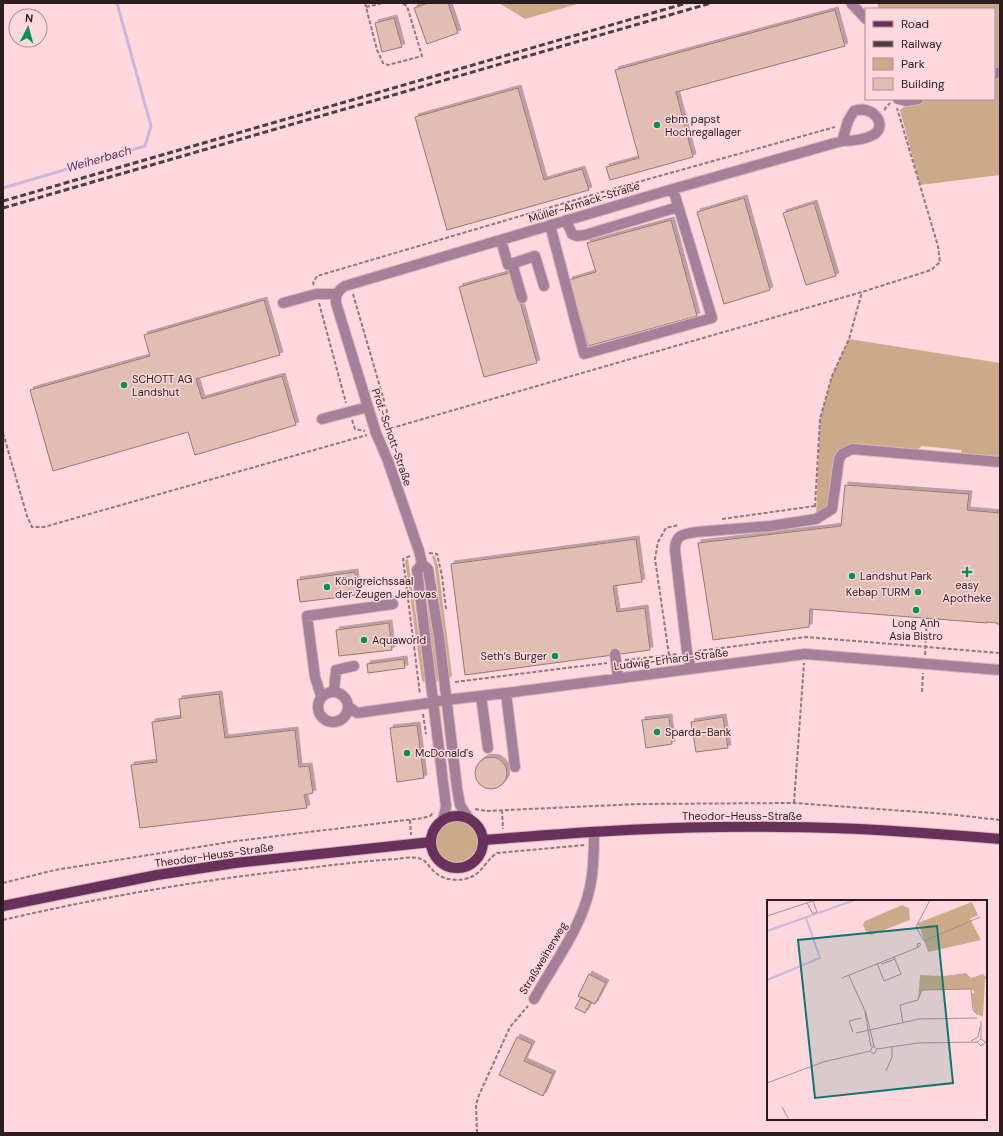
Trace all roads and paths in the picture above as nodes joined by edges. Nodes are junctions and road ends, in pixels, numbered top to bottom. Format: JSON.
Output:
{"nodes":[{"id":1,"x":365,"y":3,"type":"edge"},
{"id":2,"x":383,"y":3,"type":"edge"},
{"id":3,"x":402,"y":3,"type":"edge"},
{"id":4,"x":851,"y":3,"type":"edge"},
{"id":5,"x":366,"y":7,"type":"junction"},
{"id":6,"x":865,"y":19,"type":"edge"},
{"id":7,"x":892,"y":100,"type":"edge"},
{"id":8,"x":902,"y":100,"type":"edge"},
{"id":9,"x":912,"y":100,"type":"edge"},
{"id":10,"x":877,"y":117,"type":"junction"},
{"id":11,"x":839,"y":124,"type":"dead end"},
{"id":12,"x":842,"y":141,"type":"junction"},
{"id":13,"x":672,"y":188,"type":"junction"},
{"id":14,"x":678,"y":208,"type":"junction"},
{"id":15,"x":566,"y":220,"type":"junction"},
{"id":16,"x":550,"y":225,"type":"junction"},
{"id":17,"x":500,"y":240,"type":"junction"},
{"id":18,"x":512,"y":263,"type":"junction"},
{"id":19,"x":544,"y":286,"type":"dead end"},
{"id":20,"x":862,"y":292,"type":"dead end"},
{"id":21,"x":316,"y":294,"type":"junction"},
{"id":22,"x":337,"y":294,"type":"junction"},
{"id":23,"x":522,"y":298,"type":"dead end"},
{"id":24,"x":283,"y":303,"type":"dead end"},
{"id":25,"x":368,"y":407,"type":"junction"},
{"id":26,"x":349,"y":413,"type":"junction"},
{"id":27,"x":322,"y":419,"type":"dead end"},
{"id":28,"x":3,"y":433,"type":"edge"},
{"id":29,"x":376,"y":433,"type":"junction"},
{"id":30,"x":1000,"y":462,"type":"edge"},
{"id":31,"x":816,"y":506,"type":"junction"},
{"id":32,"x":720,"y":519,"type":"dead end"},
{"id":33,"x":816,"y":519,"type":"junction"},
{"id":34,"x":683,"y":524,"type":"dead end"},
{"id":35,"x":422,"y":564,"type":"junction"},
{"id":36,"x":393,"y":604,"type":"dead end"},
{"id":37,"x":615,"y":654,"type":"dead end"},
{"id":38,"x":805,"y":654,"type":"junction"},
{"id":39,"x":669,"y":655,"type":"dead end"},
{"id":40,"x":354,"y":666,"type":"dead end"},
{"id":41,"x":691,"y":669,"type":"junction"},
{"id":42,"x":1000,"y":670,"type":"edge"},
{"id":43,"x":618,"y":678,"type":"junction"},
{"id":44,"x":334,"y":691,"type":"junction"},
{"id":45,"x":506,"y":693,"type":"junction"},
{"id":46,"x":321,"y":696,"type":"junction"},
{"id":47,"x":481,"y":696,"type":"junction"},
{"id":48,"x":446,"y":700,"type":"junction"},
{"id":49,"x":433,"y":703,"type":"junction"},
{"id":50,"x":348,"y":706,"type":"junction"},
{"id":51,"x":488,"y":748,"type":"dead end"},
{"id":52,"x":515,"y":767,"type":"dead end"},
{"id":53,"x":446,"y":802,"type":"junction"},
{"id":54,"x":794,"y":804,"type":"junction"},
{"id":55,"x":472,"y":806,"type":"dead end"},
{"id":56,"x":468,"y":817,"type":"junction"},
{"id":57,"x":443,"y":820,"type":"junction"},
{"id":58,"x":1000,"y":820,"type":"edge"},
{"id":59,"x":594,"y":832,"type":"junction"},
{"id":60,"x":484,"y":840,"type":"junction"},
{"id":61,"x":1000,"y":840,"type":"edge"},
{"id":62,"x":431,"y":842,"type":"junction"},
{"id":63,"x":594,"y":844,"type":"junction"},
{"id":64,"x":3,"y":883,"type":"edge"},
{"id":65,"x":3,"y":906,"type":"edge"},
{"id":66,"x":3,"y":920,"type":"edge"},
{"id":67,"x":534,"y":998,"type":"joint"},
{"id":68,"x":477,"y":1133,"type":"edge"}],
"edges":[{"from":1,"to":5,"type":"path"},
{"from":2,"to":5,"type":"path"},
{"from":3,"to":5,"type":"path"},
{"from":4,"to":6,"type":"street"},
{"from":7,"to":10,"type":"path"},
{"from":8,"to":9,"type":"street"},
{"from":10,"to":12,"type":"street","name":"Müller-Armack-Straße"},
{"from":10,"to":12,"type":"street"},
{"from":11,"to":21,"type":"path"},
{"from":12,"to":13,"type":"street","name":"Müller-Armack-Straße"},
{"from":13,"to":14,"type":"street"},
{"from":13,"to":15,"type":"street","name":"Müller-Armack-Straße"},
{"from":14,"to":15,"type":"street"},
{"from":14,"to":16,"type":"street"},
{"from":15,"to":16,"type":"street","name":"Müller-Armack-Straße"},
{"from":16,"to":17,"type":"street","name":"Müller-Armack-Straße"},
{"from":17,"to":18,"type":"street"},
{"from":17,"to":22,"type":"street","name":"Müller-Armack-Straße"},
{"from":18,"to":19,"type":"street"},
{"from":18,"to":23,"type":"street"},
{"from":20,"to":31,"type":"path"},
{"from":21,"to":22,"type":"street"},
{"from":21,"to":24,"type":"street"},
{"from":21,"to":26,"type":"path"},
{"from":22,"to":25,"type":"street","name":"Prof.-Schott-Straße"},
{"from":22,"to":29,"type":"path"},
{"from":25,"to":26,"type":"street"},
{"from":25,"to":29,"type":"street","name":"Prof.-Schott-Straße"},
{"from":26,"to":27,"type":"street"},
{"from":26,"to":29,"type":"path"},
{"from":28,"to":29,"type":"path"},
{"from":29,"to":35,"type":"street","name":"Prof.-Schott-Straße"},
{"from":30,"to":33,"type":"street"},
{"from":31,"to":32,"type":"path"},
{"from":31,"to":33,"type":"path"},
{"from":33,"to":41,"type":"street"},
{"from":34,"to":39,"type":"path"},
{"from":35,"to":48,"type":"street","name":"Prof.-Schott-Straße"},
{"from":35,"to":49,"type":"street","name":"Prof.-Schott-Straße"},
{"from":36,"to":46,"type":"street"},
{"from":37,"to":43,"type":"street"},
{"from":38,"to":41,"type":"street","name":"Ludwig-Erhard-Straße"},
{"from":38,"to":42,"type":"street","name":"Ludwig-Erhard-Straße"},
{"from":38,"to":54,"type":"path"},
{"from":40,"to":44,"type":"street"},
{"from":41,"to":43,"type":"street","name":"Ludwig-Erhard-Straße"},
{"from":43,"to":45,"type":"street","name":"Ludwig-Erhard-Straße"},
{"from":44,"to":46,"type":"street"},
{"from":44,"to":50,"type":"street"},
{"from":45,"to":47,"type":"street","name":"Ludwig-Erhard-Straße"},
{"from":45,"to":52,"type":"street"},
{"from":46,"to":50,"type":"street"},
{"from":47,"to":48,"type":"street","name":"Ludwig-Erhard-Straße"},
{"from":47,"to":51,"type":"street"},
{"from":48,"to":49,"type":"street","name":"Ludwig-Erhard-Straße"},
{"from":48,"to":56,"type":"street","name":"Prof.-Schott-Straße"},
{"from":49,"to":50,"type":"street","name":"Ludwig-Erhard-Straße"},
{"from":49,"to":53,"type":"street","name":"Prof.-Schott-Straße"},
{"from":53,"to":57,"type":"street","name":"Prof.-Schott-Straße"},
{"from":53,"to":64,"type":"path"},
{"from":54,"to":55,"type":"path"},
{"from":54,"to":58,"type":"path"},
{"from":56,"to":57,"type":"main road"},
{"from":56,"to":60,"type":"main road"},
{"from":57,"to":62,"type":"main road"},
{"from":59,"to":60,"type":"main road","name":"Theodor-Heuss-Straße"},
{"from":59,"to":61,"type":"main road","name":"Theodor-Heuss-Straße"},
{"from":59,"to":63,"type":"street","name":"Straßweiherweg"},
{"from":60,"to":62,"type":"main road"},
{"from":62,"to":65,"type":"main road","name":"Theodor-Heuss-Straße"},
{"from":63,"to":66,"type":"path"},
{"from":63,"to":67,"type":"street","name":"Straßweiherweg"},
{"from":67,"to":68,"type":"path","name":"Straßweiherweg"}]}
